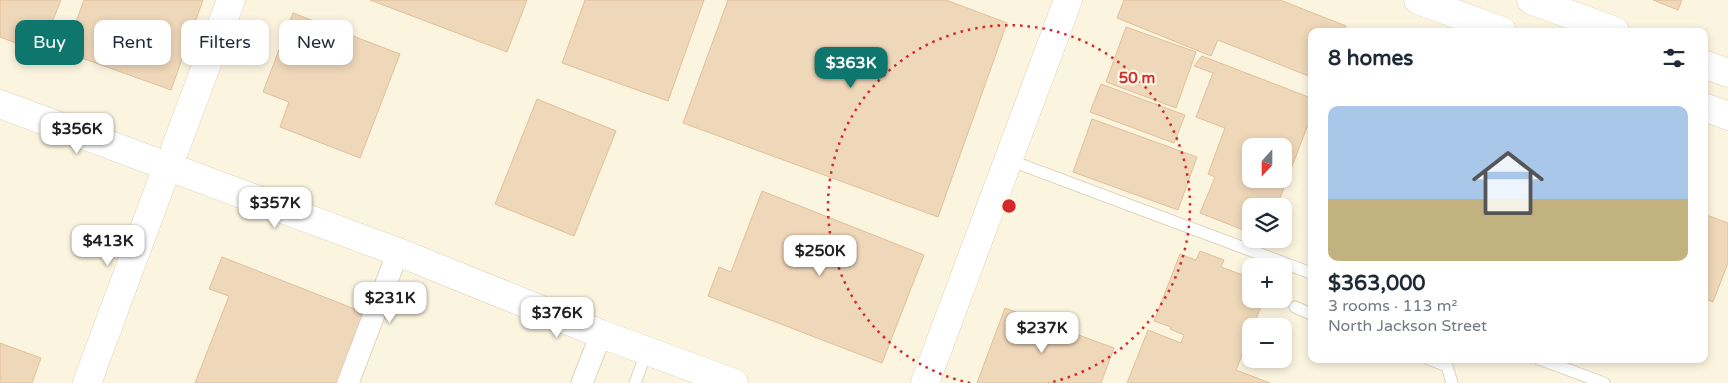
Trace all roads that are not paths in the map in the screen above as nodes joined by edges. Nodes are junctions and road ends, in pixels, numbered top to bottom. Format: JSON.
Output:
{"nodes":[{"id":1,"x":231,"y":0,"type":"edge"},
{"id":2,"x":1068,"y":0,"type":"edge"},
{"id":3,"x":1418,"y":0,"type":"edge"},
{"id":4,"x":1531,"y":0,"type":"edge"},
{"id":5,"x":1494,"y":28,"type":"edge"},
{"id":6,"x":1607,"y":28,"type":"edge"},
{"id":7,"x":1708,"y":66,"type":"edge"},
{"id":8,"x":1728,"y":73,"type":"edge"},
{"id":9,"x":0,"y":104,"type":"edge"},
{"id":10,"x":1708,"y":108,"type":"edge"},
{"id":11,"x":1728,"y":116,"type":"edge"},
{"id":12,"x":171,"y":157,"type":"junction"},
{"id":13,"x":1008,"y":160,"type":"junction"},
{"id":14,"x":398,"y":252,"type":"junction"},
{"id":15,"x":1308,"y":272,"type":"edge"},
{"id":16,"x":1295,"y":307,"type":"dead end"},
{"id":17,"x":1308,"y":313,"type":"edge"},
{"id":18,"x":601,"y":334,"type":"junction"},
{"id":19,"x":647,"y":351,"type":"junction"},
{"id":20,"x":1439,"y":363,"type":"edge"},
{"id":21,"x":1550,"y":363,"type":"edge"},
{"id":22,"x":87,"y":383,"type":"edge"},
{"id":23,"x":348,"y":383,"type":"edge"},
{"id":24,"x":582,"y":383,"type":"edge"},
{"id":25,"x":635,"y":383,"type":"edge"},
{"id":26,"x":734,"y":383,"type":"edge"},
{"id":27,"x":925,"y":383,"type":"edge"},
{"id":28,"x":1452,"y":383,"type":"edge"},
{"id":29,"x":1604,"y":383,"type":"edge"}],
"edges":[{"from":1,"to":12,"type":"main road"},
{"from":2,"to":13,"type":"main road"},
{"from":3,"to":5,"type":"main road"},
{"from":4,"to":6,"type":"main road"},
{"from":7,"to":8,"type":"main road"},
{"from":9,"to":12,"type":"main road"},
{"from":10,"to":11,"type":"main road"},
{"from":12,"to":14,"type":"main road"},
{"from":12,"to":22,"type":"main road"},
{"from":13,"to":15,"type":"lane"},
{"from":13,"to":27,"type":"main road"},
{"from":14,"to":18,"type":"main road"},
{"from":14,"to":23,"type":"street"},
{"from":16,"to":17,"type":"lane"},
{"from":18,"to":19,"type":"main road"},
{"from":18,"to":24,"type":"street"},
{"from":19,"to":25,"type":"lane"},
{"from":19,"to":26,"type":"main road"},
{"from":20,"to":28,"type":"lane"},
{"from":21,"to":29,"type":"lane"}]}
